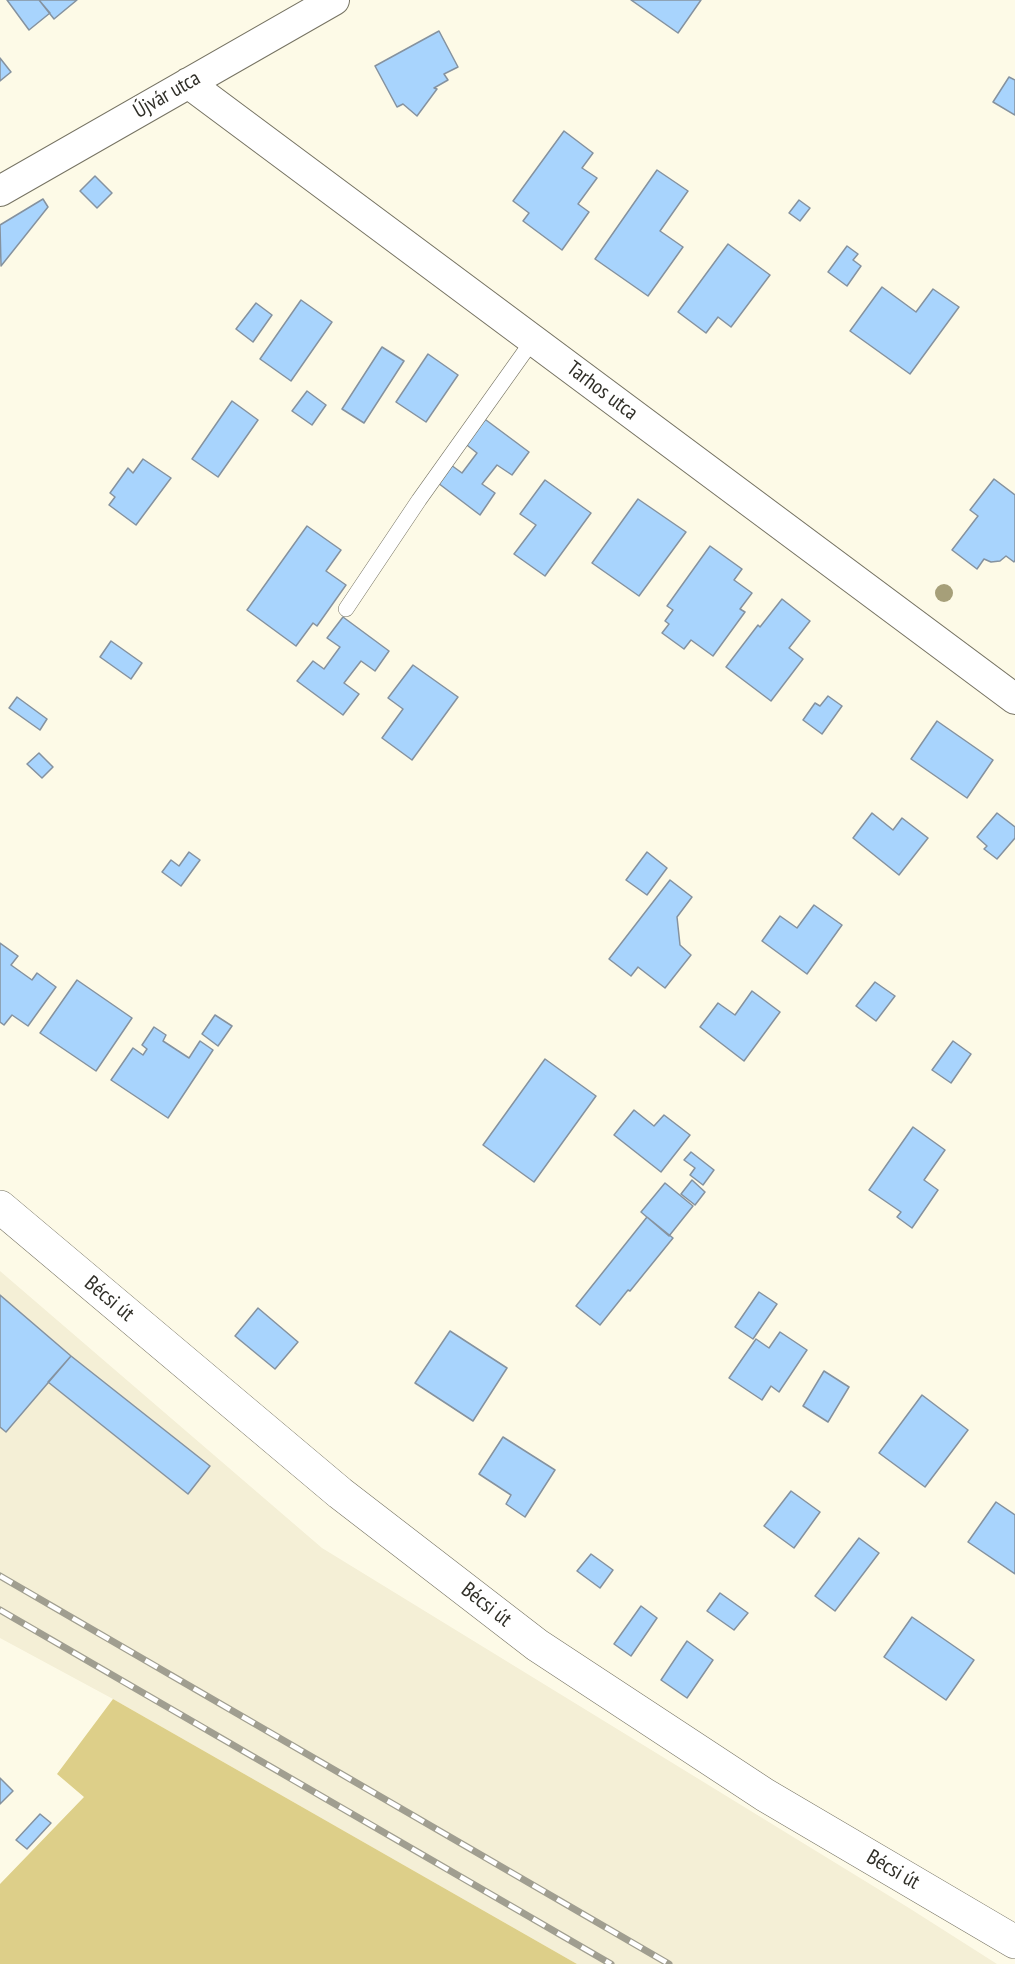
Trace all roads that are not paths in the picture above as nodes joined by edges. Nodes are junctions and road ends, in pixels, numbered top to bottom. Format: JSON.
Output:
{"nodes":[{"id":1,"x":334,"y":0,"type":"edge"},
{"id":2,"x":188,"y":83,"type":"junction"},
{"id":3,"x":0,"y":191,"type":"edge"},
{"id":4,"x":533,"y":340,"type":"junction"},
{"id":5,"x":346,"y":609,"type":"dead end"},
{"id":6,"x":1015,"y":699,"type":"edge"},
{"id":7,"x":0,"y":1208,"type":"edge"},
{"id":8,"x":1015,"y":1942,"type":"edge"}],
"edges":[{"from":1,"to":2,"type":"street","name":"Újvár utca"},
{"from":2,"to":3,"type":"street","name":"Újvár utca"},
{"from":2,"to":4,"type":"street","name":"Tarhos utca"},
{"from":4,"to":5,"type":"lane"},
{"from":4,"to":6,"type":"street","name":"Tarhos utca"},
{"from":7,"to":8,"type":"street","name":"Bécsi út"}]}
